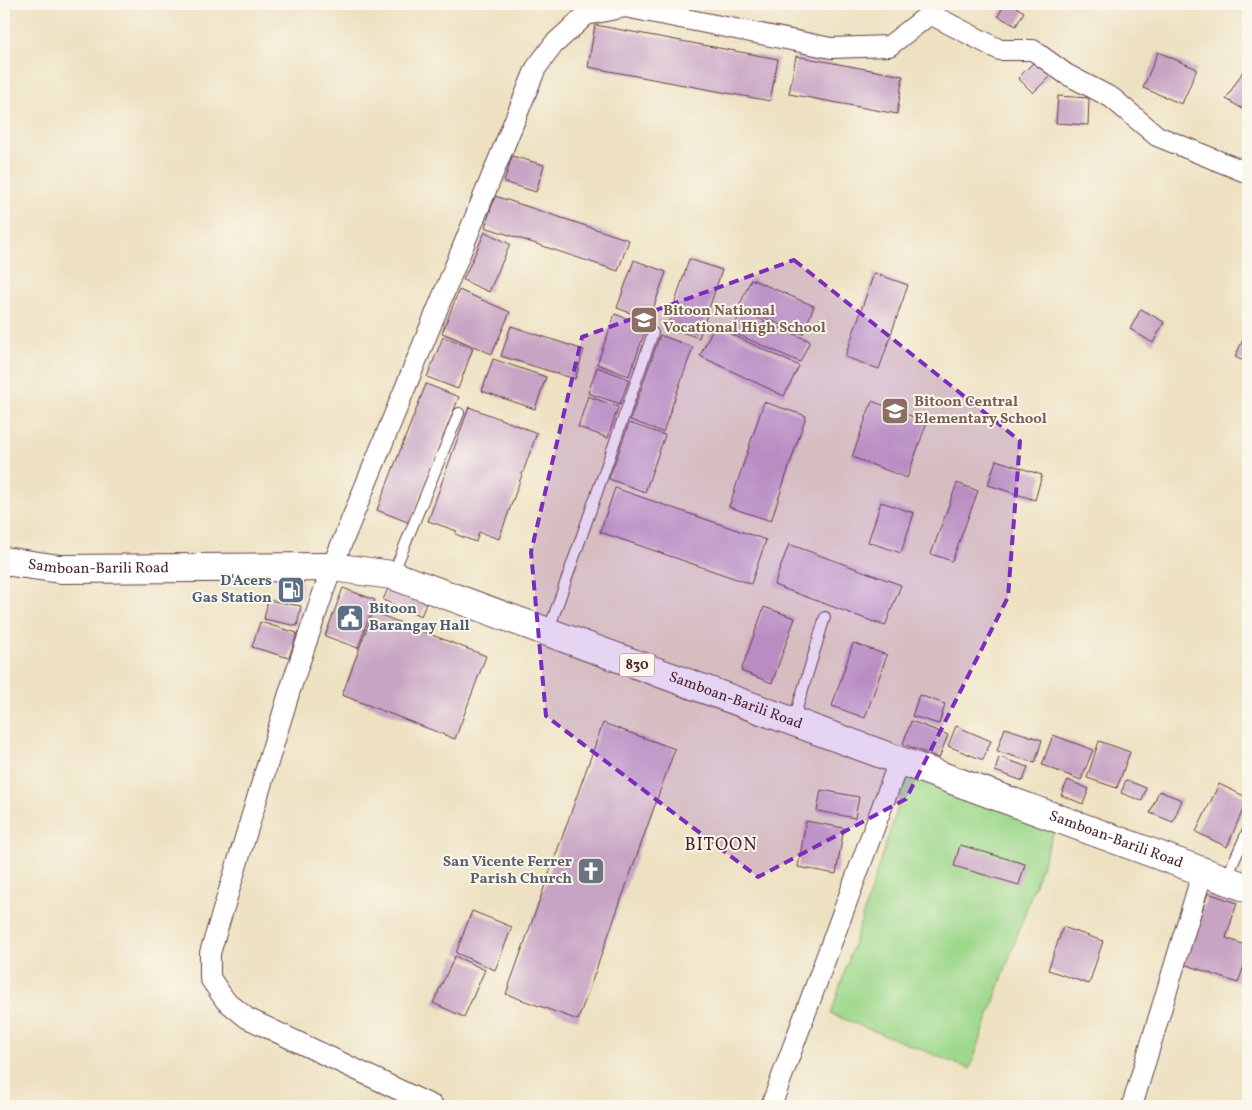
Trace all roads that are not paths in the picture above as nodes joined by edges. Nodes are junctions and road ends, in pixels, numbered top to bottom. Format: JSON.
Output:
{"nodes":[{"id":1,"x":931,"y":9,"type":"edge"},
{"id":2,"x":1248,"y":173,"type":"edge"},
{"id":3,"x":653,"y":333,"type":"dead end"},
{"id":4,"x":459,"y":413,"type":"dead end"},
{"id":5,"x":4,"y":561,"type":"edge"},
{"id":6,"x":332,"y":567,"type":"junction"},
{"id":7,"x":392,"y":576,"type":"junction"},
{"id":8,"x":825,"y":617,"type":"dead end"},
{"id":9,"x":548,"y":633,"type":"junction"},
{"id":10,"x":793,"y":722,"type":"junction"},
{"id":11,"x":898,"y":761,"type":"junction"},
{"id":12,"x":1248,"y":830,"type":"edge"},
{"id":13,"x":1226,"y":880,"type":"edge"},
{"id":14,"x":433,"y":1106,"type":"edge"},
{"id":15,"x":772,"y":1106,"type":"edge"},
{"id":16,"x":1132,"y":1106,"type":"edge"}],
"edges":[{"from":1,"to":2,"type":"street"},
{"from":1,"to":6,"type":"street"},
{"from":3,"to":9,"type":"lane"},
{"from":4,"to":7,"type":"lane"},
{"from":5,"to":6,"type":"highway","name":"Samboan-Barili Road","number":"830"},
{"from":6,"to":7,"type":"highway","name":"Samboan-Barili Road","number":"830"},
{"from":6,"to":14,"type":"street"},
{"from":7,"to":9,"type":"highway","name":"Samboan-Barili Road","number":"830"},
{"from":8,"to":10,"type":"lane"},
{"from":9,"to":10,"type":"highway","name":"Samboan-Barili Road","number":"830"},
{"from":10,"to":11,"type":"highway","name":"Samboan-Barili Road","number":"830"},
{"from":11,"to":13,"type":"highway","name":"Samboan-Barili Road","number":"830"},
{"from":11,"to":15,"type":"street"},
{"from":12,"to":13,"type":"lane"},
{"from":13,"to":16,"type":"street"}]}
